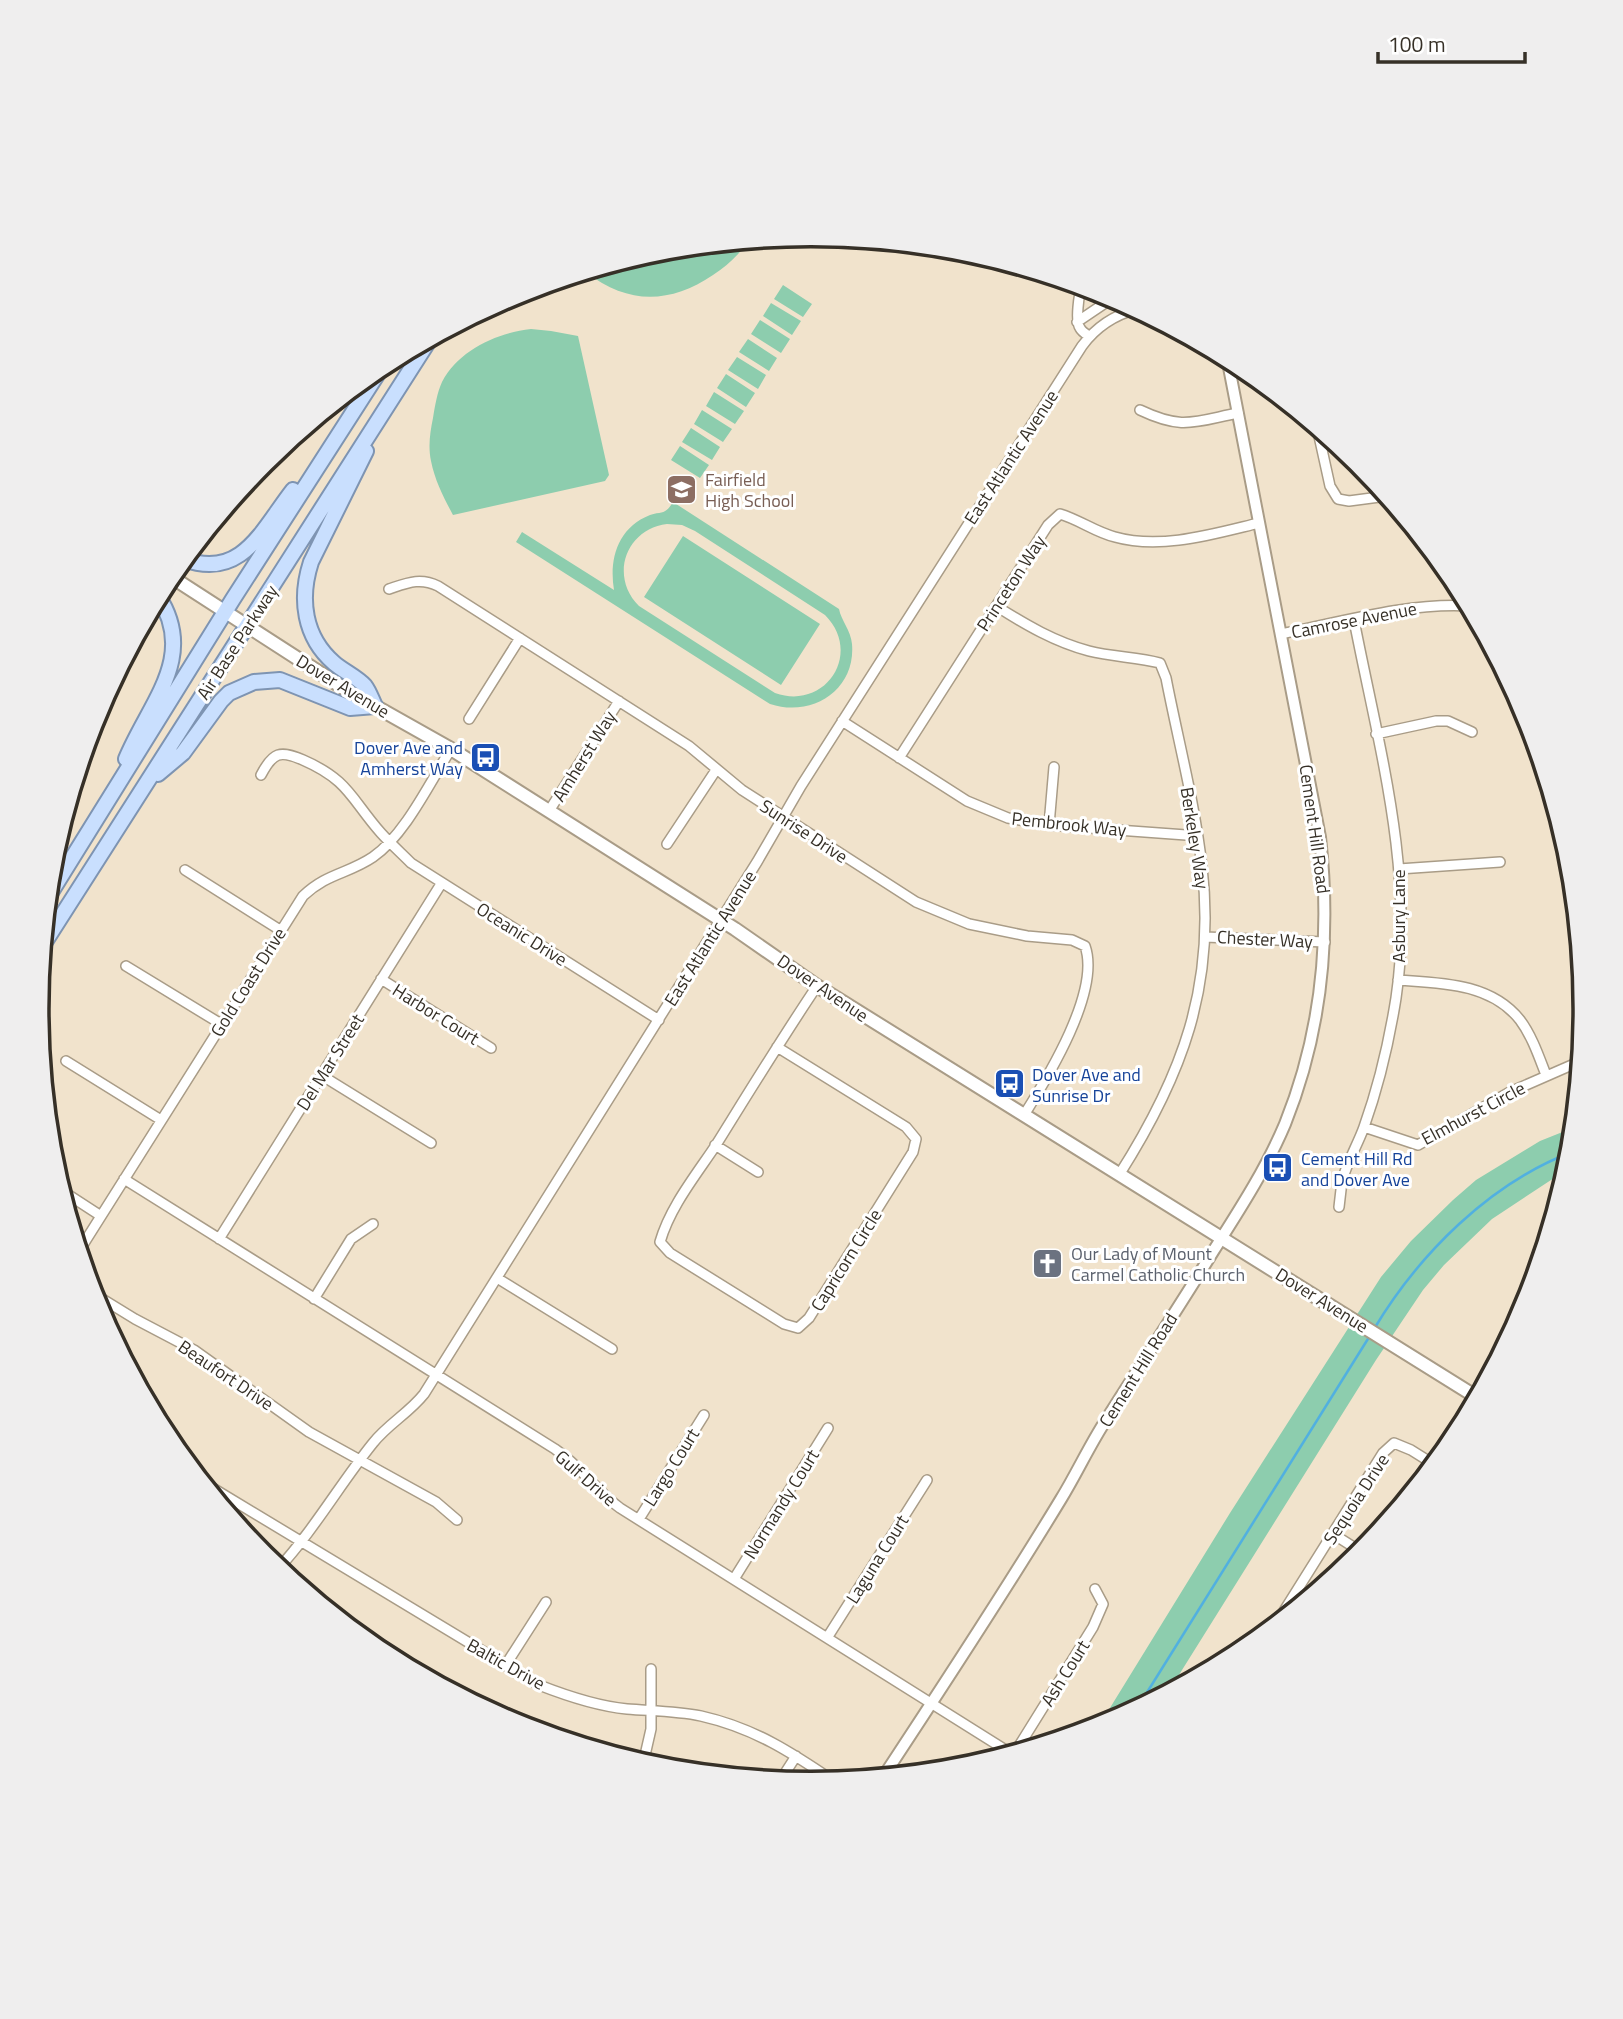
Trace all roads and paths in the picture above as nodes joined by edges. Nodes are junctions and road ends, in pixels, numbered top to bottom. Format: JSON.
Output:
{"nodes":[{"id":1,"x":1079,"y":295,"type":"edge"},
{"id":2,"x":1102,"y":305,"type":"edge"},
{"id":3,"x":1123,"y":314,"type":"edge"},
{"id":4,"x":1077,"y":322,"type":"junction"},
{"id":5,"x":1089,"y":337,"type":"junction"},
{"id":6,"x":419,"y":356,"type":"edge"},
{"id":7,"x":1230,"y":373,"type":"edge"},
{"id":8,"x":366,"y":391,"type":"edge"},
{"id":9,"x":1140,"y":410,"type":"dead end"},
{"id":10,"x":1237,"y":413,"type":"junction"},
{"id":11,"x":380,"y":417,"type":"junction"},
{"id":12,"x":1320,"y":442,"type":"edge"},
{"id":13,"x":321,"y":461,"type":"junction"},
{"id":14,"x":1376,"y":497,"type":"edge"},
{"id":15,"x":1259,"y":523,"type":"junction"},
{"id":16,"x":194,"y":563,"type":"edge"},
{"id":17,"x":180,"y":583,"type":"edge"},
{"id":18,"x":389,"y":589,"type":"dead end"},
{"id":19,"x":996,"y":606,"type":"junction"},
{"id":20,"x":1458,"y":606,"type":"edge"},
{"id":21,"x":165,"y":607,"type":"edge"},
{"id":22,"x":225,"y":612,"type":"junction"},
{"id":23,"x":1354,"y":620,"type":"junction"},
{"id":24,"x":247,"y":626,"type":"junction"},
{"id":25,"x":1281,"y":635,"type":"junction"},
{"id":26,"x":520,"y":638,"type":"junction"},
{"id":27,"x":619,"y":701,"type":"junction"},
{"id":28,"x":375,"y":706,"type":"junction"},
{"id":29,"x":468,"y":719,"type":"dead end"},
{"id":30,"x":842,"y":721,"type":"junction"},
{"id":31,"x":1472,"y":732,"type":"dead end"},
{"id":32,"x":1376,"y":734,"type":"junction"},
{"id":33,"x":451,"y":749,"type":"junction"},
{"id":34,"x":899,"y":758,"type":"junction"},
{"id":35,"x":1054,"y":767,"type":"dead end"},
{"id":36,"x":716,"y":770,"type":"junction"},
{"id":37,"x":261,"y":775,"type":"dead end"},
{"id":38,"x":146,"y":784,"type":"junction"},
{"id":39,"x":113,"y":794,"type":"junction"},
{"id":40,"x":550,"y":810,"type":"junction"},
{"id":41,"x":783,"y":817,"type":"junction"},
{"id":42,"x":1049,"y":825,"type":"junction"},
{"id":43,"x":1197,"y":833,"type":"junction"},
{"id":44,"x":390,"y":842,"type":"junction"},
{"id":45,"x":667,"y":844,"type":"dead end"},
{"id":46,"x":1500,"y":862,"type":"dead end"},
{"id":47,"x":1399,"y":869,"type":"junction"},
{"id":48,"x":186,"y":870,"type":"dead end"},
{"id":49,"x":62,"y":875,"type":"edge"},
{"id":50,"x":441,"y":884,"type":"junction"},
{"id":51,"x":721,"y":920,"type":"junction"},
{"id":52,"x":54,"y":926,"type":"edge"},
{"id":53,"x":280,"y":930,"type":"junction"},
{"id":54,"x":1205,"y":937,"type":"junction"},
{"id":55,"x":1325,"y":942,"type":"junction"},
{"id":56,"x":126,"y":966,"type":"dead end"},
{"id":57,"x":381,"y":979,"type":"junction"},
{"id":58,"x":1398,"y":980,"type":"junction"},
{"id":59,"x":817,"y":986,"type":"junction"},
{"id":60,"x":659,"y":1020,"type":"junction"},
{"id":61,"x":221,"y":1024,"type":"junction"},
{"id":62,"x":777,"y":1047,"type":"junction"},
{"id":63,"x":491,"y":1048,"type":"dead end"},
{"id":64,"x":66,"y":1061,"type":"dead end"},
{"id":65,"x":1571,"y":1065,"type":"edge"},
{"id":66,"x":321,"y":1075,"type":"junction"},
{"id":67,"x":1546,"y":1075,"type":"junction"},
{"id":68,"x":1024,"y":1115,"type":"junction"},
{"id":69,"x":161,"y":1120,"type":"junction"},
{"id":70,"x":1364,"y":1127,"type":"junction"},
{"id":71,"x":431,"y":1143,"type":"dead end"},
{"id":72,"x":715,"y":1145,"type":"junction"},
{"id":73,"x":758,"y":1172,"type":"dead end"},
{"id":74,"x":1119,"y":1175,"type":"junction"},
{"id":75,"x":124,"y":1180,"type":"junction"},
{"id":76,"x":73,"y":1198,"type":"edge"},
{"id":77,"x":1339,"y":1207,"type":"dead end"},
{"id":78,"x":102,"y":1216,"type":"junction"},
{"id":79,"x":373,"y":1224,"type":"dead end"},
{"id":80,"x":1222,"y":1238,"type":"junction"},
{"id":81,"x":219,"y":1239,"type":"junction"},
{"id":82,"x":85,"y":1242,"type":"edge"},
{"id":83,"x":497,"y":1278,"type":"junction"},
{"id":84,"x":314,"y":1299,"type":"junction"},
{"id":85,"x":108,"y":1303,"type":"edge"},
{"id":86,"x":611,"y":1349,"type":"dead end"},
{"id":87,"x":436,"y":1375,"type":"junction"},
{"id":88,"x":1471,"y":1393,"type":"edge"},
{"id":89,"x":704,"y":1415,"type":"dead end"},
{"id":90,"x":828,"y":1428,"type":"dead end"},
{"id":91,"x":360,"y":1460,"type":"junction"},
{"id":92,"x":1426,"y":1460,"type":"edge"},
{"id":93,"x":926,"y":1480,"type":"dead end"},
{"id":94,"x":223,"y":1494,"type":"edge"},
{"id":95,"x":639,"y":1519,"type":"junction"},
{"id":96,"x":457,"y":1520,"type":"dead end"},
{"id":97,"x":1333,"y":1534,"type":"junction"},
{"id":98,"x":302,"y":1540,"type":"junction"},
{"id":99,"x":1353,"y":1547,"type":"edge"},
{"id":100,"x":285,"y":1561,"type":"edge"},
{"id":101,"x":734,"y":1580,"type":"junction"},
{"id":102,"x":1095,"y":1589,"type":"dead end"},
{"id":103,"x":546,"y":1602,"type":"dead end"},
{"id":104,"x":1289,"y":1603,"type":"edge"},
{"id":105,"x":827,"y":1638,"type":"junction"},
{"id":106,"x":505,"y":1666,"type":"junction"},
{"id":107,"x":651,"y":1670,"type":"dead end"},
{"id":108,"x":931,"y":1704,"type":"junction"},
{"id":109,"x":650,"y":1710,"type":"junction"},
{"id":110,"x":1020,"y":1743,"type":"edge"},
{"id":111,"x":1002,"y":1747,"type":"edge"},
{"id":112,"x":645,"y":1753,"type":"edge"},
{"id":113,"x":796,"y":1756,"type":"junction"},
{"id":114,"x":889,"y":1767,"type":"edge"},
{"id":115,"x":786,"y":1771,"type":"edge"},
{"id":116,"x":820,"y":1772,"type":"edge"}],
"edges":[{"from":1,"to":4,"type":"street"},
{"from":2,"to":4,"type":"street"},
{"from":3,"to":5,"type":"street","name":"East Atlantic Avenue"},
{"from":4,"to":5,"type":"street"},
{"from":5,"to":30,"type":"street","name":"East Atlantic Avenue"},
{"from":6,"to":11,"type":"main road","name":"Air Base Parkway"},
{"from":7,"to":10,"type":"street","name":"Cement Hill Road"},
{"from":8,"to":13,"type":"main road","name":"Air Base Parkway"},
{"from":9,"to":10,"type":"street"},
{"from":10,"to":15,"type":"street","name":"Cement Hill Road"},
{"from":11,"to":24,"type":"main road","name":"Air Base Parkway"},
{"from":11,"to":28,"type":"main road"},
{"from":12,"to":14,"type":"street"},
{"from":13,"to":16,"type":"main road"},
{"from":13,"to":22,"type":"main road","name":"Air Base Parkway"},
{"from":15,"to":19,"type":"street","name":"Princeton Way"},
{"from":15,"to":25,"type":"street","name":"Cement Hill Road"},
{"from":17,"to":22,"type":"main road","name":"Dover Avenue"},
{"from":18,"to":26,"type":"street","name":"Sunrise Drive"},
{"from":19,"to":34,"type":"street","name":"Princeton Way"},
{"from":19,"to":43,"type":"street","name":"Berkeley Way"},
{"from":20,"to":23,"type":"street","name":"Camrose Avenue"},
{"from":21,"to":39,"type":"main road"},
{"from":22,"to":24,"type":"main road","name":"Dover Avenue"},
{"from":22,"to":39,"type":"main road","name":"Air Base Parkway"},
{"from":23,"to":25,"type":"street","name":"Camrose Avenue"},
{"from":23,"to":32,"type":"street","name":"Asbury Lane"},
{"from":24,"to":28,"type":"main road","name":"Dover Avenue"},
{"from":24,"to":38,"type":"main road","name":"Air Base Parkway"},
{"from":25,"to":55,"type":"street","name":"Cement Hill Road"},
{"from":26,"to":27,"type":"street","name":"Sunrise Drive"},
{"from":26,"to":29,"type":"street"},
{"from":27,"to":36,"type":"street","name":"Sunrise Drive"},
{"from":27,"to":40,"type":"street","name":"Amherst Way"},
{"from":28,"to":33,"type":"main road","name":"Dover Avenue"},
{"from":28,"to":38,"type":"main road"},
{"from":30,"to":34,"type":"street","name":"Pembrook Way"},
{"from":30,"to":41,"type":"street","name":"East Atlantic Avenue"},
{"from":31,"to":32,"type":"street"},
{"from":32,"to":47,"type":"street","name":"Asbury Lane"},
{"from":33,"to":40,"type":"main road","name":"Dover Avenue"},
{"from":33,"to":44,"type":"street","name":"Gold Coast Drive"},
{"from":34,"to":42,"type":"street","name":"Pembrook Way"},
{"from":35,"to":42,"type":"street"},
{"from":36,"to":41,"type":"street","name":"Sunrise Drive"},
{"from":36,"to":45,"type":"street"},
{"from":37,"to":44,"type":"street","name":"Oceanic Drive"},
{"from":38,"to":52,"type":"main road","name":"Air Base Parkway"},
{"from":39,"to":49,"type":"main road","name":"Air Base Parkway"},
{"from":40,"to":51,"type":"main road","name":"Dover Avenue"},
{"from":41,"to":51,"type":"street","name":"East Atlantic Avenue"},
{"from":41,"to":68,"type":"street","name":"Sunrise Drive"},
{"from":42,"to":43,"type":"street","name":"Pembrook Way"},
{"from":43,"to":54,"type":"street","name":"Berkeley Way"},
{"from":44,"to":50,"type":"street","name":"Oceanic Drive"},
{"from":44,"to":53,"type":"street","name":"Gold Coast Drive"},
{"from":46,"to":47,"type":"street"},
{"from":47,"to":58,"type":"street","name":"Asbury Lane"},
{"from":48,"to":53,"type":"street"},
{"from":50,"to":57,"type":"street","name":"Del Mar Street"},
{"from":50,"to":60,"type":"street","name":"Oceanic Drive"},
{"from":51,"to":59,"type":"main road","name":"Dover Avenue"},
{"from":51,"to":60,"type":"street","name":"East Atlantic Avenue"},
{"from":53,"to":61,"type":"street","name":"Gold Coast Drive"},
{"from":54,"to":55,"type":"street","name":"Chester Way"},
{"from":54,"to":74,"type":"street","name":"Berkeley Way"},
{"from":55,"to":80,"type":"street","name":"Cement Hill Road"},
{"from":56,"to":61,"type":"street"},
{"from":57,"to":63,"type":"street","name":"Harbor Court"},
{"from":57,"to":66,"type":"street","name":"Del Mar Street"},
{"from":58,"to":67,"type":"street"},
{"from":58,"to":70,"type":"street","name":"Asbury Lane"},
{"from":59,"to":62,"type":"street","name":"Capricorn Circle"},
{"from":59,"to":68,"type":"main road","name":"Dover Avenue"},
{"from":60,"to":83,"type":"street","name":"East Atlantic Avenue"},
{"from":61,"to":69,"type":"street","name":"Gold Coast Drive"},
{"from":62,"to":72,"type":"street","name":"Capricorn Circle"},
{"from":62,"to":72,"type":"street","name":"Capricorn Circle"},
{"from":64,"to":69,"type":"street"},
{"from":65,"to":67,"type":"street","name":"Elmhurst Circle"},
{"from":66,"to":71,"type":"street"},
{"from":66,"to":81,"type":"street","name":"Del Mar Street"},
{"from":67,"to":70,"type":"street","name":"Elmhurst Circle"},
{"from":68,"to":74,"type":"main road","name":"Dover Avenue"},
{"from":69,"to":75,"type":"street","name":"Gold Coast Drive"},
{"from":70,"to":77,"type":"street","name":"Asbury Lane"},
{"from":72,"to":73,"type":"street"},
{"from":74,"to":80,"type":"main road","name":"Dover Avenue"},
{"from":75,"to":78,"type":"street","name":"Gold Coast Drive"},
{"from":75,"to":81,"type":"street","name":"Gulf Drive"},
{"from":76,"to":78,"type":"street"},
{"from":78,"to":82,"type":"street","name":"Gold Coast Drive"},
{"from":79,"to":84,"type":"street"},
{"from":80,"to":88,"type":"main road","name":"Dover Avenue"},
{"from":80,"to":108,"type":"street","name":"Cement Hill Road"},
{"from":81,"to":84,"type":"street","name":"Gulf Drive"},
{"from":83,"to":86,"type":"street"},
{"from":83,"to":87,"type":"street","name":"East Atlantic Avenue"},
{"from":84,"to":87,"type":"street","name":"Gulf Drive"},
{"from":85,"to":91,"type":"street","name":"Beaufort Drive"},
{"from":87,"to":91,"type":"street","name":"East Atlantic Avenue"},
{"from":87,"to":95,"type":"street","name":"Gulf Drive"},
{"from":89,"to":95,"type":"street","name":"Largo Court"},
{"from":90,"to":101,"type":"street","name":"Normandy Court"},
{"from":91,"to":96,"type":"street","name":"Beaufort Drive"},
{"from":91,"to":98,"type":"street","name":"East Atlantic Avenue"},
{"from":92,"to":97,"type":"street","name":"Sequoia Drive"},
{"from":93,"to":105,"type":"street","name":"Laguna Court"},
{"from":94,"to":98,"type":"street","name":"Baltic Drive"},
{"from":95,"to":101,"type":"street","name":"Gulf Drive"},
{"from":97,"to":99,"type":"street"},
{"from":97,"to":104,"type":"street","name":"Sequoia Drive"},
{"from":98,"to":100,"type":"street","name":"East Atlantic Avenue"},
{"from":98,"to":106,"type":"street","name":"Baltic Drive"},
{"from":101,"to":105,"type":"street","name":"Gulf Drive"},
{"from":102,"to":110,"type":"street","name":"Ash Court"},
{"from":103,"to":106,"type":"street"},
{"from":105,"to":108,"type":"street","name":"Gulf Drive"},
{"from":106,"to":109,"type":"street","name":"Baltic Drive"},
{"from":107,"to":109,"type":"street"},
{"from":108,"to":111,"type":"street","name":"Gulf Drive"},
{"from":108,"to":114,"type":"street","name":"Cement Hill Road"},
{"from":109,"to":112,"type":"street"},
{"from":109,"to":113,"type":"street","name":"Baltic Drive"},
{"from":113,"to":115,"type":"street"},
{"from":113,"to":116,"type":"street","name":"Baltic Drive"}]}
